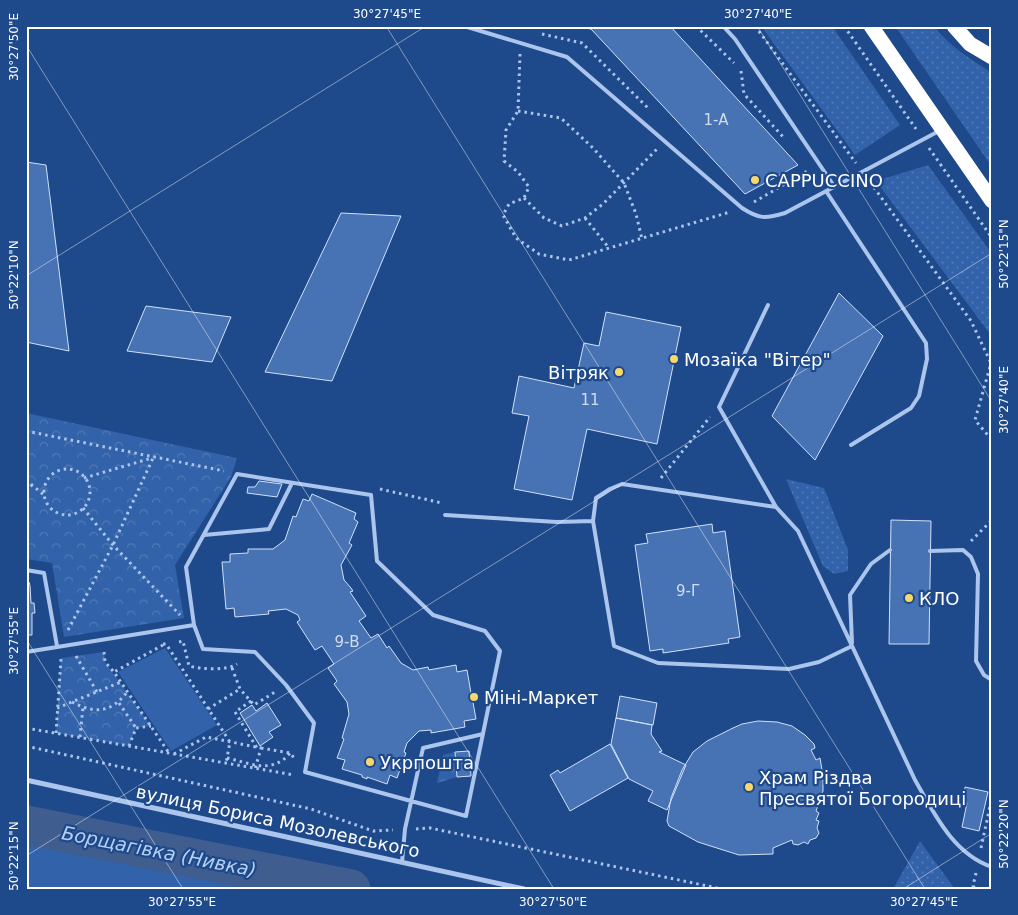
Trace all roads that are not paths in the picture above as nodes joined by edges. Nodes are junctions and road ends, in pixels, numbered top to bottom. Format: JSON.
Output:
{"nodes":[{"id":1,"x":464,"y":26,"type":"edge"},
{"id":2,"x":723,"y":26,"type":"edge"},
{"id":3,"x":871,"y":26,"type":"edge"},
{"id":4,"x":954,"y":26,"type":"edge"},
{"id":5,"x":992,"y":57,"type":"edge"},
{"id":6,"x":943,"y":129,"type":"junction"},
{"id":7,"x":834,"y":186,"type":"junction"},
{"id":8,"x":826,"y":191,"type":"junction"},
{"id":9,"x":992,"y":200,"type":"edge"},
{"id":10,"x":768,"y":305,"type":"dead end"},
{"id":11,"x":850,"y":445,"type":"dead end"},
{"id":12,"x":292,"y":483,"type":"junction"},
{"id":13,"x":776,"y":508,"type":"junction"},
{"id":14,"x":445,"y":515,"type":"road end"},
{"id":15,"x":593,"y":521,"type":"junction"},
{"id":16,"x":204,"y":535,"type":"junction"},
{"id":17,"x":890,"y":550,"type":"dead end"},
{"id":18,"x":930,"y":551,"type":"dead end"},
{"id":19,"x":26,"y":570,"type":"edge"},
{"id":20,"x":194,"y":625,"type":"junction"},
{"id":21,"x":57,"y":646,"type":"junction"},
{"id":22,"x":852,"y":646,"type":"junction"},
{"id":23,"x":26,"y":652,"type":"edge"},
{"id":24,"x":992,"y":680,"type":"edge"},
{"id":25,"x":483,"y":734,"type":"junction"},
{"id":26,"x":26,"y":780,"type":"edge"},
{"id":27,"x":411,"y":802,"type":"junction"},
{"id":28,"x":402,"y":862,"type":"junction"},
{"id":29,"x":992,"y":867,"type":"edge"},
{"id":30,"x":524,"y":889,"type":"edge"}],
"edges":[{"from":1,"to":8,"type":"lane"},
{"from":2,"to":7,"type":"lane"},
{"from":3,"to":6,"type":"highway"},
{"from":4,"to":5,"type":"highway"},
{"from":6,"to":7,"type":"lane"},
{"from":6,"to":9,"type":"highway"},
{"from":7,"to":8,"type":"lane"},
{"from":8,"to":11,"type":"lane"},
{"from":10,"to":13,"type":"lane"},
{"from":12,"to":16,"type":"lane"},
{"from":12,"to":16,"type":"lane"},
{"from":12,"to":25,"type":"lane"},
{"from":13,"to":15,"type":"lane"},
{"from":13,"to":22,"type":"lane"},
{"from":14,"to":15,"type":"lane"},
{"from":15,"to":22,"type":"lane"},
{"from":16,"to":20,"type":"lane"},
{"from":17,"to":22,"type":"lane"},
{"from":18,"to":24,"type":"lane"},
{"from":19,"to":21,"type":"lane"},
{"from":20,"to":21,"type":"lane"},
{"from":20,"to":27,"type":"lane"},
{"from":21,"to":23,"type":"lane"},
{"from":22,"to":29,"type":"lane"},
{"from":25,"to":27,"type":"lane"},
{"from":25,"to":27,"type":"lane"},
{"from":26,"to":28,"type":"street","name":"вулиця Бориса Мозолевського"},
{"from":27,"to":28,"type":"lane"},
{"from":28,"to":30,"type":"street","name":"вулиця Бориса Мозолевського"}]}
